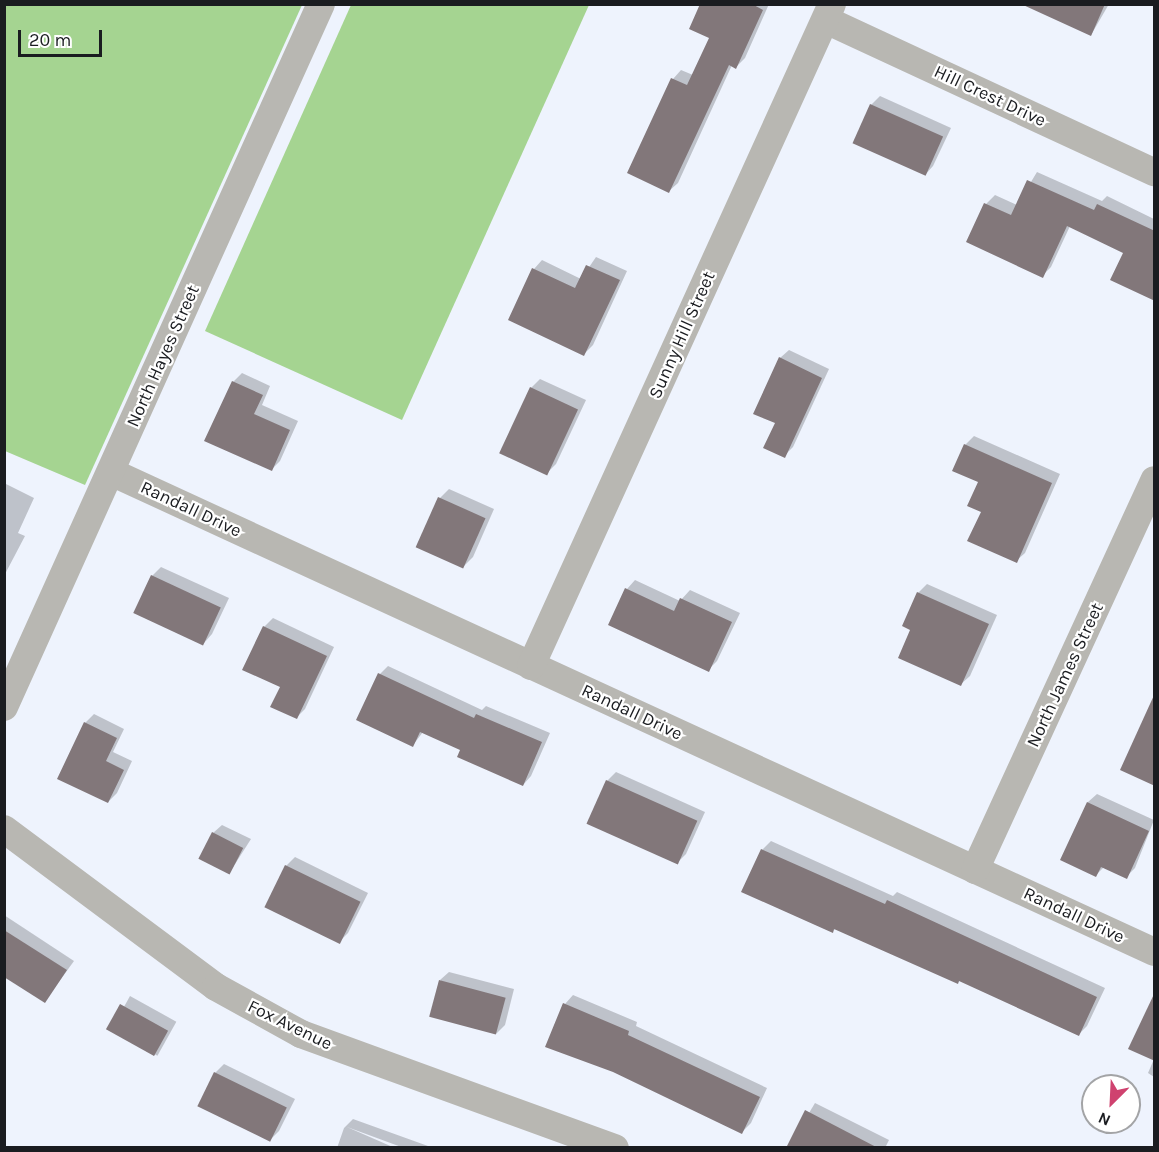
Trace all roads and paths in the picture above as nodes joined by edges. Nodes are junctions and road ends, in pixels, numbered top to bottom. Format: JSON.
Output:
{"nodes":[{"id":1,"x":321,"y":4,"type":"edge"},
{"id":2,"x":829,"y":12,"type":"edge"},
{"id":3,"x":1155,"y":172,"type":"edge"},
{"id":4,"x":111,"y":472,"type":"junction"},
{"id":5,"x":1155,"y":480,"type":"edge"},
{"id":6,"x":531,"y":666,"type":"junction"},
{"id":7,"x":4,"y":707,"type":"edge"},
{"id":8,"x":4,"y":829,"type":"edge"},
{"id":9,"x":975,"y":870,"type":"junction"},
{"id":10,"x":1155,"y":952,"type":"edge"},
{"id":11,"x":615,"y":1148,"type":"edge"}],
"edges":[{"from":1,"to":4,"type":"street","name":"North Hayes Street"},
{"from":2,"to":3,"type":"street","name":"Hill Crest Drive"},
{"from":2,"to":6,"type":"street","name":"Sunny Hill Street"},
{"from":4,"to":6,"type":"street","name":"Randall Drive"},
{"from":4,"to":7,"type":"street","name":"North Hayes Street"},
{"from":5,"to":9,"type":"street","name":"North James Street"},
{"from":6,"to":9,"type":"street","name":"Randall Drive"},
{"from":8,"to":11,"type":"street","name":"Fox Avenue"},
{"from":9,"to":10,"type":"street","name":"Randall Drive"}]}
